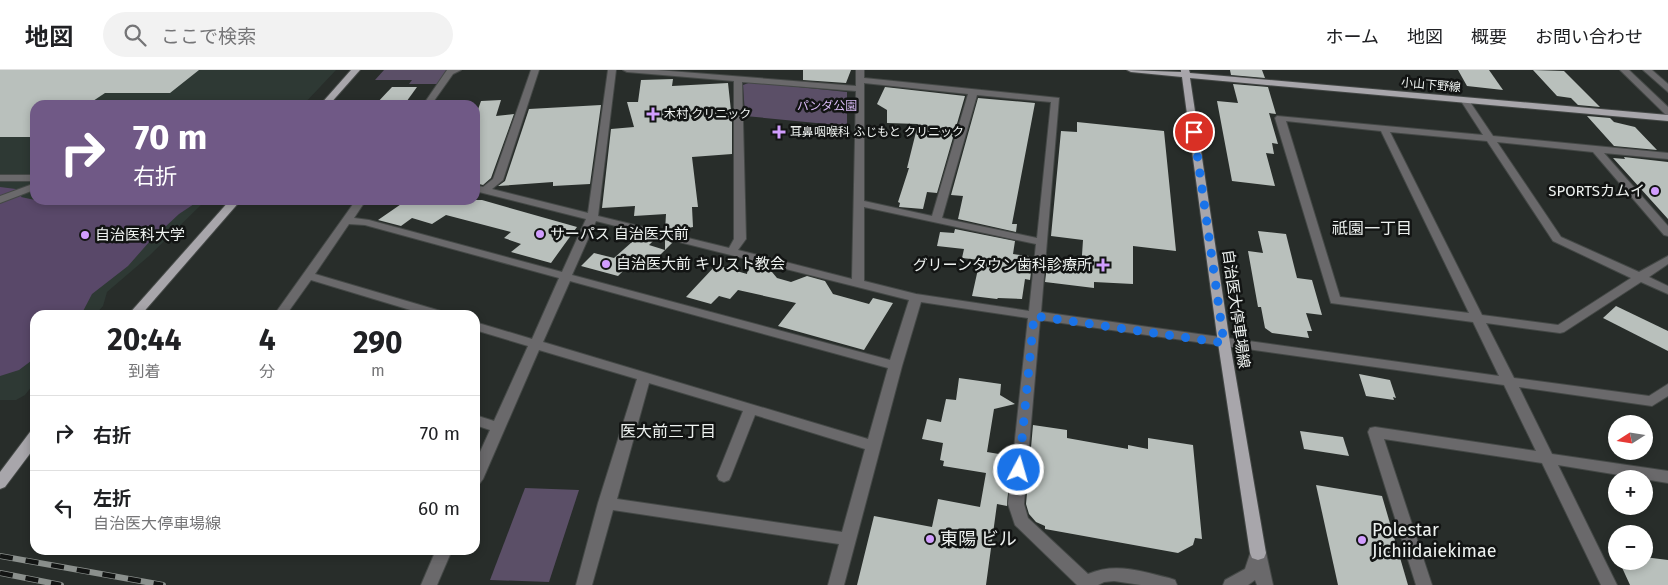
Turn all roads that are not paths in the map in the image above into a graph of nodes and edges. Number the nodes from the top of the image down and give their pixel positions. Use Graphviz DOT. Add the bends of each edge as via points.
graph roads {
  1 [pos="356,70"];
  2 [pos="457,70"];
  3 [pos="535,70"];
  4 [pos="612,70"];
  5 [pos="627,70"];
  6 [pos="860,70"];
  7 [pos="1131,70"];
  8 [pos="1624,70"];
  9 [pos="1647,70"];
  10 [pos="1185,72"];
  11 [pos="738,79"];
  12 [pos="859,85"];
  13 [pos="1668,89"];
  14 [pos="973,92"];
  15 [pos="329,100"];
  16 [pos="430,100"];
  17 [pos="1465,101"];
  18 [pos="1668,112"];
  19 [pos="1668,118"];
  20 [pos="1384,128"];
  21 [pos="1488,138"];
  22 [pos="1595,148"];
  23 [pos="1668,156"];
  24 [pos="0,178"];
  25 [pos="30,183"];
  26 [pos="30,184"];
  27 [pos="480,189"];
  28 [pos="0,200"];
  29 [pos="858,203"];
  30 [pos="232,205"];
  31 [pos="357,205"];
  32 [pos="593,216"];
  33 [pos="936,219"];
  34 [pos="345,221"];
  35 [pos="1668,233"];
  36 [pos="1040,242"];
  37 [pos="732,251"];
  38 [pos="1668,259"];
  39 [pos="307,275"];
  40 [pos="565,276"];
  41 [pos="1639,277"];
  42 [pos="858,282"];
  43 [pos="1668,290"];
  44 [pos="916,298"];
  45 [pos="138,310"];
  46 [pos="283,310"];
  47 [pos="423,310"];
  48 [pos="1034,316"];
  49 [pos="1478,318"];
  50 [pos="480,328"];
  51 [pos="1224,343"];
  52 [pos="534,344"];
  53 [pos="895,366"];
  54 [pos="644,376"];
  55 [pos="1509,382"];
  56 [pos="1668,389"];
  57 [pos="751,408"];
  58 [pos="480,422"];
  59 [pos="498,428"];
  60 [pos="30,443"];
  61 [pos="874,446"];
  62 [pos="1545,457"];
  63 [pos="480,468"];
  64 [pos="724,476"];
  65 [pos="1668,477"];
  66 [pos="0,483"];
  67 [pos="606,503"];
  68 [pos="849,539"];
  69 [pos="1258,553"];
  70 [pos="442,555"];
  71 [pos="429,585"];
  72 [pos="584,585"];
  73 [pos="836,585"];
  74 [pos="1087,585"];
  75 [pos="1169,585"];
  76 [pos="1232,585"];
  77 [pos="1265,585"];
  78 [pos="1424,585"];
  79 [pos="1609,585"];
  1 -- 15 [label="main road"];
  2 -- 16 [label="street" via="450,72"];
  3 -- 27 [label="street" via="498,180"];
  4 -- 32 [label="street"];
  5 -- 11 [label="street"];
  6 -- 12 [label="street"];
  7 -- 10 [label="main road, 小山下野線"];
  8 -- 18 [label="street"];
  9 -- 13 [label="street"];
  10 -- 17 [label="main road, 小山下野線"];
  10 -- 51 [label="main road, 自治医大停車場線"];
  11 -- 12 [label="street"];
  11 -- 37 [label="street" via="740,239"];
  12 -- 14 [label="street"];
  12 -- 29 [label="street"];
  14 -- 33 [label="street"];
  14 -- 36 [label="street" via="1056,100"];
  17 -- 19 [label="main road, 小山下野線"];
  17 -- 21 [label="street"];
  20 -- 21 [label="street"];
  20 -- 49 [label="street"];
  20 -- 49 [label="street" via="1280,118 1335,300"];
  21 -- 22 [label="street"];
  21 -- 41 [label="street" via="1557,240"];
  22 -- 23 [label="street"];
  22 -- 35 [label="street"];
  24 -- 25 [label="street"];
  26 -- 28 [label="street"];
  27 -- 32 [label="street"];
  29 -- 33 [label="street"];
  29 -- 42 [label="street"];
  30 -- 45 [label="main road"];
  31 -- 34 [label="street"];
  32 -- 37 [label="street"];
  32 -- 40 [label="street"];
  33 -- 36 [label="street"];
  34 -- 39 [label="street"];
  34 -- 40 [label="street" via="365,222"];
  36 -- 48 [label="street"];
  37 -- 42 [label="street"];
  38 -- 41 [label="street"];
  39 -- 46 [label="street"];
  39 -- 47 [label="street"];
  40 -- 52 [label="street"];
  40 -- 53 [label="street"];
  41 -- 43 [label="street"];
  41 -- 49 [label="street" via="1560,328"];
  42 -- 44 [label="street"];
  44 -- 48 [label="street"];
  44 -- 53 [label="street"];
  48 -- 51 [label="street"];
  48 -- 74 [label="street" via="1016,504 1021,521"];
  49 -- 55 [label="street"];
  50 -- 52 [label="street"];
  51 -- 55 [label="street"];
  51 -- 69 [label="main road, 自治医大停車場線"];
  52 -- 54 [label="street"];
  52 -- 59 [label="street"];
  53 -- 61 [label="street"];
  54 -- 57 [label="street"];
  54 -- 67 [label="street"];
  55 -- 56 [label="street" via="1652,401"];
  55 -- 62 [label="street"];
  57 -- 61 [label="street"];
  57 -- 64 [label="street"];
  58 -- 59 [label="street"];
  59 -- 63 [label="street"];
  60 -- 66 [label="main road"];
  61 -- 68 [label="street"];
  62 -- 65 [label="street"];
  62 -- 78 [label="street" via="1376,432"];
  62 -- 79 [label="street"];
  67 -- 68 [label="street"];
  67 -- 72 [label="street"];
  68 -- 73 [label="street"];
  69 -- 76 [label="street" via="1254,572"];
  69 -- 77 [label="street"];
  70 -- 71 [label="street"];
  74 -- 75 [label="street" via="1100,575 1112,574"];
}
